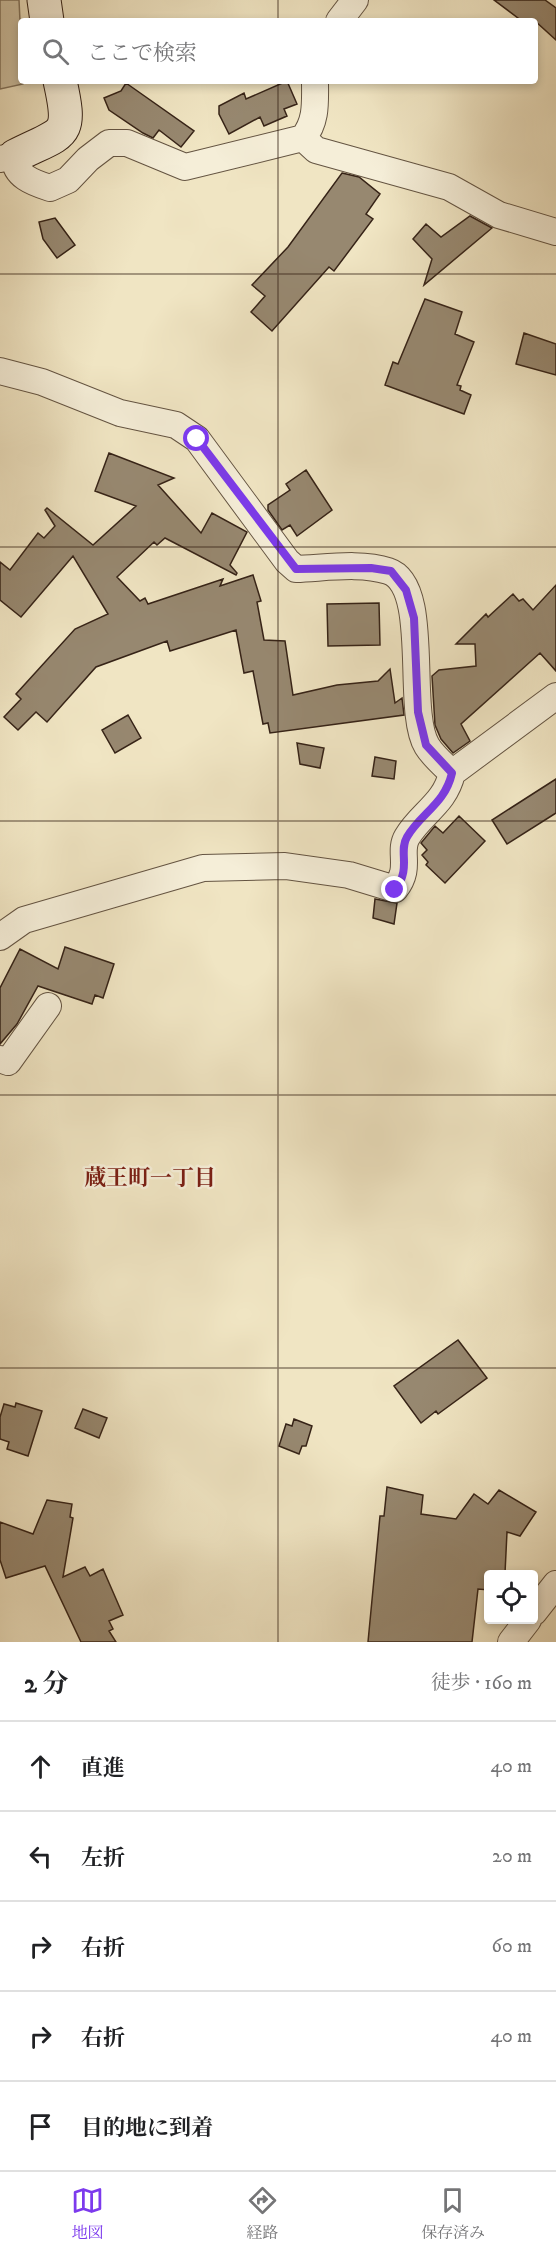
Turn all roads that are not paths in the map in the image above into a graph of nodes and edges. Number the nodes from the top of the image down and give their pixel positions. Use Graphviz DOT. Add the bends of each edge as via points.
graph roads {
  1 [pos="44,0"];
  2 [pos="355,0"];
  3 [pos="47,18"];
  4 [pos="341,18"];
  5 [pos="61,84"];
  6 [pos="315,84"];
  7 [pos="303,138"];
  8 [pos="8,166"];
  9 [pos="556,232"];
  10 [pos="0,371"];
  11 [pos="556,696"];
  12 [pos="452,773"];
  13 [pos="0,937"];
  14 [pos="48,1006"];
  15 [pos="0,1059"];
  16 [pos="555,1588"];
  17 [pos="538,1607"];
  18 [pos="525,1624"];
  19 [pos="511,1642"];
  1 -- 3 [label="street"];
  2 -- 4 [label="street"];
  5 -- 8 [label="street" via="67,120 61,133"];
  6 -- 7 [label="street" via="312,128"];
  7 -- 8 [label="street" via="185,167 127,142 109,143 68,180 50,188"];
  7 -- 9 [label="street" via="316,150 449,187 499,215"];
  10 -- 12 [label="street" via="42,382 120,413 176,425 190,434 296,569 391,571 406,590 414,618 418,712 426,745"];
  11 -- 12 [label="street"];
  12 -- 13 [label="street" via="449,788 406,838 403,879 395,890 350,875 285,866 203,868 24,920"];
  14 -- 15 [label="street" via="8,1062"];
  16 -- 17 [label="street"];
  18 -- 19 [label="street"];
}
